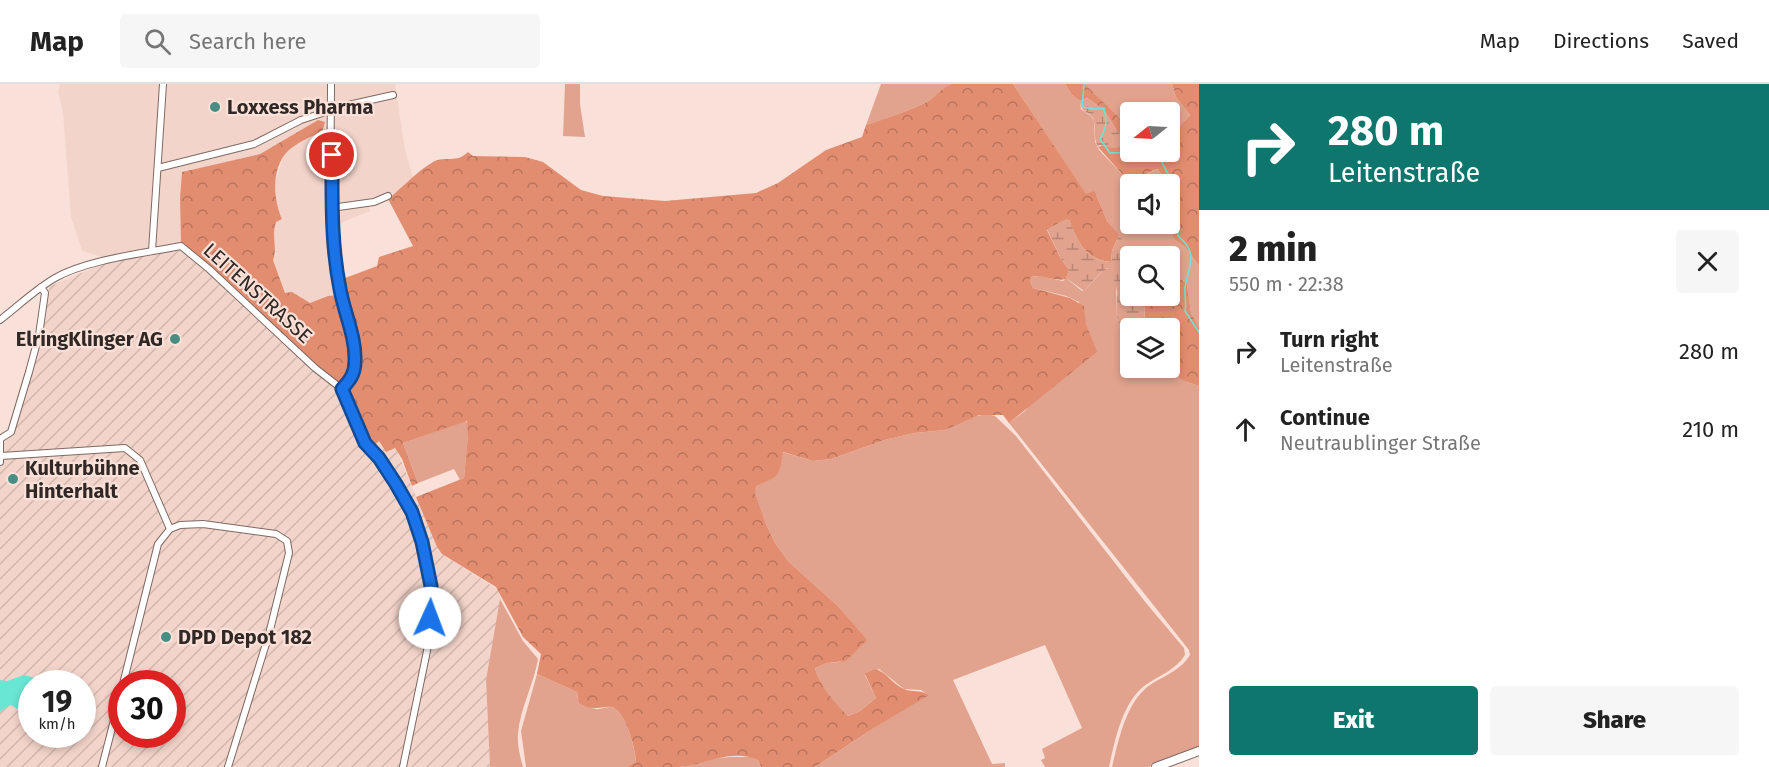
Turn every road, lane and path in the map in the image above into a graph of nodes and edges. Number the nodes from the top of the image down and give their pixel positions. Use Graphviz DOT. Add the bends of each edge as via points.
graph roads {
  1 [pos="163,84"];
  2 [pos="331,84"];
  3 [pos="393,95"];
  4 [pos="331,110"];
  5 [pos="158,168"];
  6 [pos="388,196"];
  7 [pos="331,208"];
  8 [pos="152,251"];
  9 [pos="42,287"];
  10 [pos="0,320"];
  11 [pos="342,389"];
  12 [pos="0,439"];
  13 [pos="1,459"];
  14 [pos="170,530"];
  15 [pos="126,670"];
  16 [pos="108,744"];
  17 [pos="1199,751"];
  18 [pos="102,767"];
  19 [pos="228,767"];
  20 [pos="403,767"];
  21 [pos="1156,767"];
  1 -- 5 [label="street"];
  2 -- 4 [label="street"];
  3 -- 4 [label="street"];
  4 -- 5 [label="street" via="254,144"];
  4 -- 7 [label="street"];
  5 -- 8 [label="street"];
  6 -- 7 [label="street"];
  7 -- 11 [label="street" via="340,290 355,353 352,377"];
  8 -- 9 [label="street, LEITENSTRASSE" via="87,265"];
  8 -- 11 [label="street, LEITENSTRASSE" via="181,246"];
  9 -- 10 [label="street, LEITENSTRASSE"];
  9 -- 12 [label="street" via="44,304 29,372 11,432"];
  11 -- 20 [label="street, LEITENSTRASSE" via="365,443 379,458 412,512 431,586 427,651"];
  12 -- 13 [label="street"];
  13 -- 14 [label="street" via="124,448 140,460"];
  14 -- 15 [label="street" via="158,544"];
  14 -- 19 [label="street" via="180,525 203,524 276,534 287,541 289,553 269,634"];
  16 -- 18 [label="street"];
  17 -- 21 [label="street"];
}
